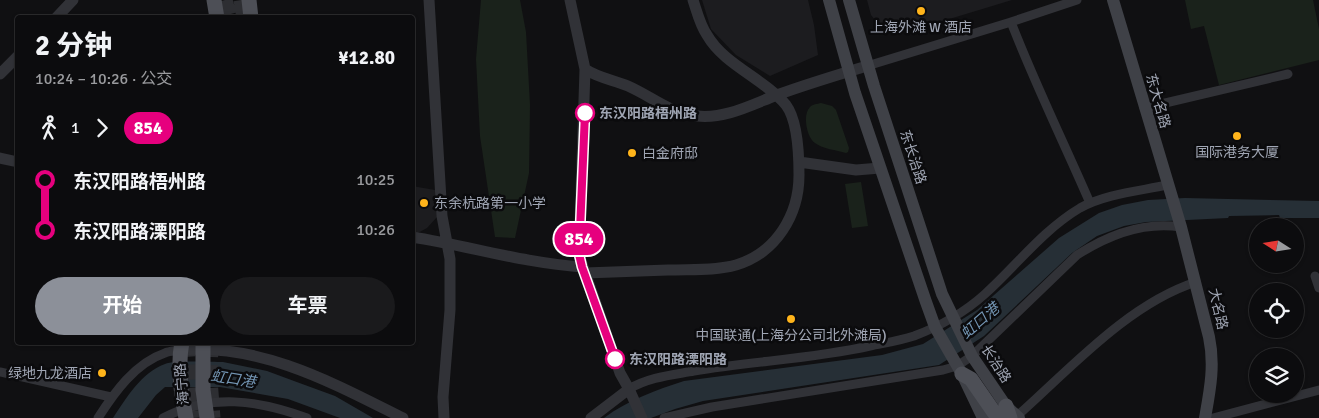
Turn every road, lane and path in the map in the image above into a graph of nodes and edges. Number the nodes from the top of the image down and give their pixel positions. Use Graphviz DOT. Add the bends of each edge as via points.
graph roads {
  1 [pos="73,0"];
  2 [pos="214,0"];
  3 [pos="249,0"];
  4 [pos="429,0"];
  5 [pos="570,0"];
  6 [pos="693,0"];
  7 [pos="829,0"];
  8 [pos="850,0"];
  9 [pos="1077,0"];
  10 [pos="1113,0"];
  11 [pos="59,15"];
  12 [pos="216,15"];
  13 [pos="251,15"];
  14 [pos="1011,22"];
  15 [pos="15,59"];
  16 [pos="867,66"];
  17 [pos="585,69"];
  18 [pos="848,71"];
  19 [pos="0,74"];
  20 [pos="1288,74"];
  21 [pos="777,95"];
  22 [pos="1144,108"];
  23 [pos="0,158"];
  24 [pos="15,161"];
  25 [pos="799,162"];
  26 [pos="880,168"];
  27 [pos="1169,190"];
  28 [pos="1090,203"];
  29 [pos="1178,219"];
  30 [pos="415,237"];
  31 [pos="447,242"];
  32 [pos="584,270"];
  33 [pos="1315,276"];
  34 [pos="1196,282"];
  35 [pos="1319,288"];
  36 [pos="953,319"];
  37 [pos="937,329"];
  38 [pos="181,350"];
  39 [pos="202,350"];
  40 [pos="970,352"];
  41 [pos="957,366"];
  42 [pos="0,372"];
  43 [pos="1319,390"];
  44 [pos="631,394"];
  45 [pos="111,397"];
  46 [pos="205,404"];
  47 [pos="185,413"];
  48 [pos="640,414"];
  49 [pos="1010,415"];
  50 [pos="98,418"];
  51 [pos="163,418"];
  52 [pos="307,418"];
  53 [pos="403,418"];
  54 [pos="444,418"];
  55 [pos="591,418"];
  56 [pos="664,418"];
  57 [pos="983,418"];
  58 [pos="1205,418"];
  59 [pos="1213,418"];
  1 -- 11 [label="street"];
  2 -- 12 [label="main road"];
  3 -- 13 [label="main road"];
  4 -- 31 [label="street" via="442,216"];
  5 -- 17 [label="street"];
  6 -- 21 [label="street" via="707,36"];
  7 -- 18 [label="main road"];
  8 -- 16 [label="main road, 东长治路"];
  9 -- 14 [label="street"];
  10 -- 22 [label="main road, 东大名路"];
  14 -- 16 [label="street"];
  14 -- 28 [label="street"];
  15 -- 19 [label="street"];
  16 -- 18 [label="street"];
  16 -- 36 [label="main road, 东长治路"];
  17 -- 21 [label="street" via="628,86 676,111 696,116 735,112"];
  17 -- 32 [label="street" via="579,245"];
  18 -- 21 [label="street"];
  18 -- 26 [label="main road"];
  20 -- 22 [label="street"];
  21 -- 25 [label="street" via="788,107 792,118"];
  22 -- 27 [label="main road, 东大名路"];
  23 -- 24 [label="street"];
  25 -- 26 [label="street" via="856,170"];
  25 -- 32 [label="street" via="798,196 790,220 771,245 750,260 721,268"];
  26 -- 37 [label="main road"];
  27 -- 28 [label="street"];
  27 -- 29 [label="main road, 东大名路"];
  28 -- 36 [label="street" via="1044,236 985,294"];
  29 -- 34 [label="main road, 大名路"];
  29 -- 40 [label="street" via="1166,225 1129,230 1100,241 1077,255"];
  30 -- 31 [label="street"];
  31 -- 32 [label="street"];
  31 -- 54 [label="street" via="450,296 443,380"];
  32 -- 44 [label="street" via="620,373"];
  33 -- 35 [label="street"];
  34 -- 49 [label="street" via="1164,294 1135,314"];
  34 -- 58 [label="main road, 大名路" via="1212,352 1213,369"];
  36 -- 37 [label="street"];
  36 -- 40 [label="main road, 长治路"];
  37 -- 41 [label="main road"];
  37 -- 44 [label="street" via="858,349 650,379"];
  38 -- 39 [label="street"];
  38 -- 45 [label="street" via="164,352 145,364"];
  38 -- 47 [label="main road, 海宁路"];
  39 -- 46 [label="main road, 海宁路"];
  39 -- 53 [label="street" via="251,355 300,370"];
  40 -- 41 [label="street"];
  40 -- 49 [label="main road, 长治路"];
  41 -- 49 [label="main road"];
  41 -- 56 [label="street"];
  41 -- 57 [label="main road"];
  42 -- 45 [label="street"];
  43 -- 59 [label="street"];
  44 -- 48 [label="street"];
  44 -- 55 [label="street"];
  45 -- 50 [label="street"];
  46 -- 47 [label="street"];
  46 -- 52 [label="street" via="248,402"];
  47 -- 51 [label="street"];
}
